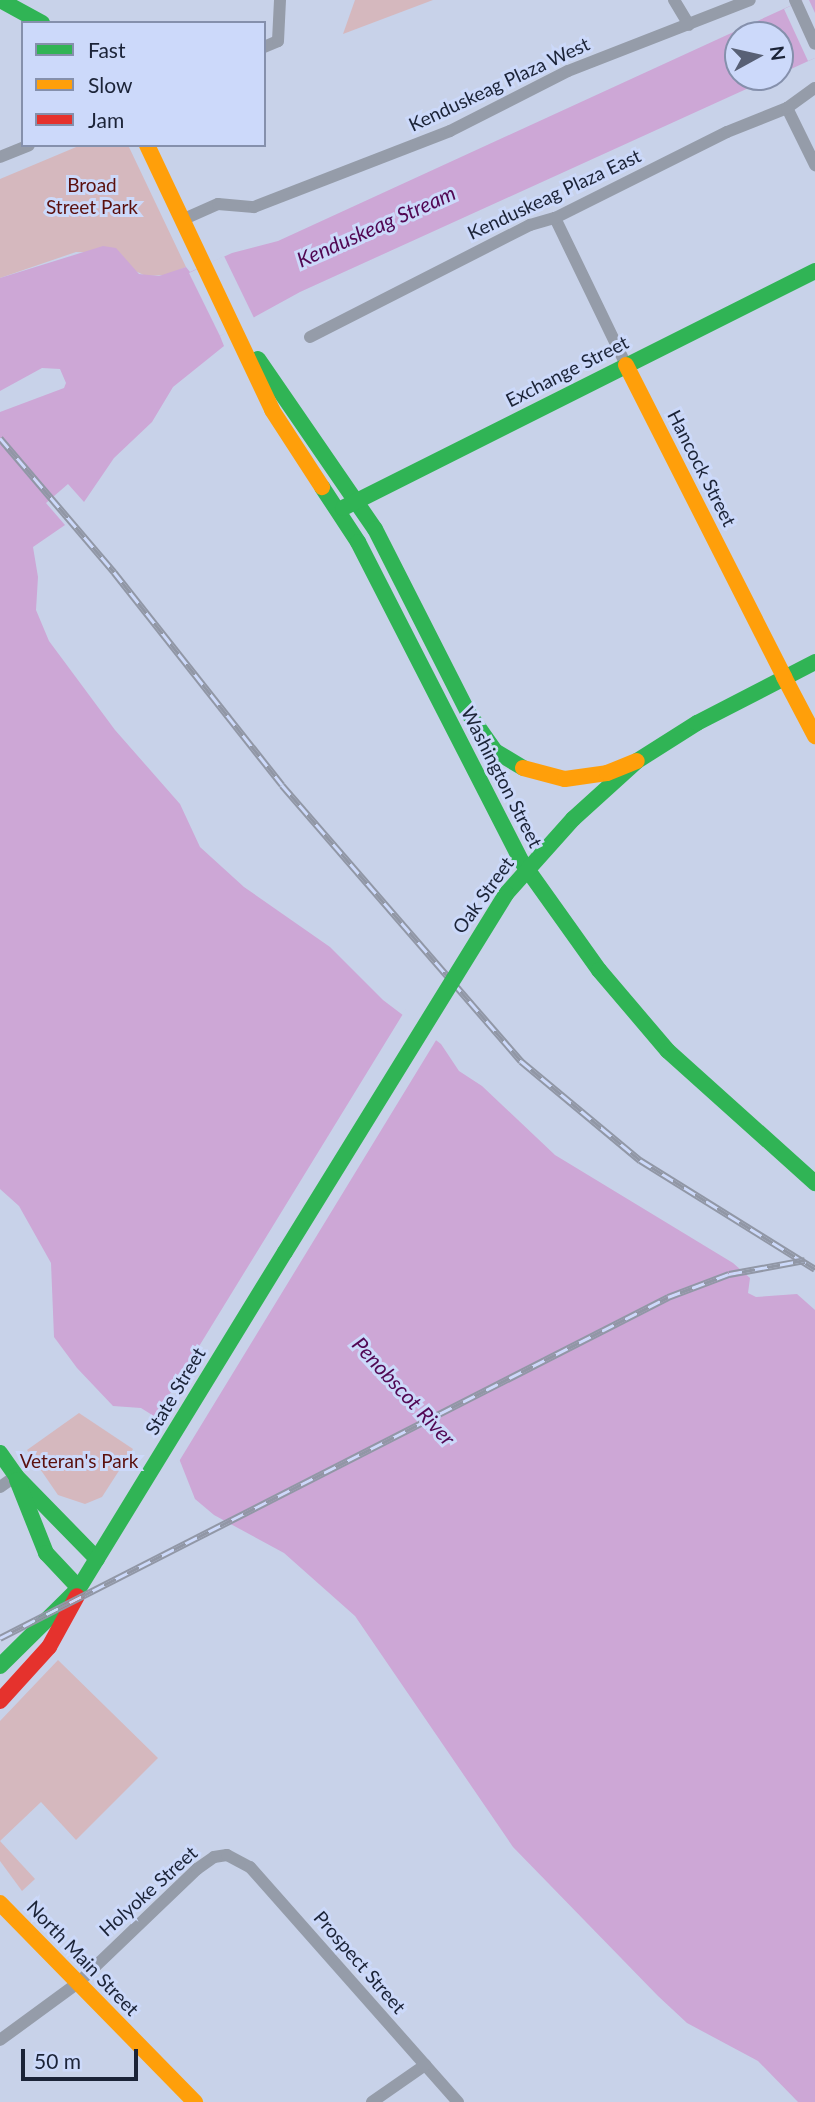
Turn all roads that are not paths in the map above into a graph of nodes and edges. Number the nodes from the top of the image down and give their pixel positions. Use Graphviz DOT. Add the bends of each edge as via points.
graph roads {
  1 [pos="0,0"];
  2 [pos="280,0"];
  3 [pos="674,0"];
  4 [pos="750,0"];
  5 [pos="796,1"];
  6 [pos="22,12"];
  7 [pos="38,21"];
  8 [pos="689,25"];
  9 [pos="815,44"];
  10 [pos="266,46"];
  11 [pos="815,88"];
  12 [pos="787,108"];
  13 [pos="25,147"];
  14 [pos="148,147"];
  15 [pos="0,158"];
  16 [pos="815,165"];
  17 [pos="555,218"];
  18 [pos="184,219"];
  19 [pos="815,271"];
  20 [pos="237,328"];
  21 [pos="310,337"];
  22 [pos="626,365"];
  23 [pos="357,501"];
  24 [pos="339,510"];
  25 [pos="815,662"];
  26 [pos="784,677"];
  27 [pos="815,736"];
  28 [pos="638,761"];
  29 [pos="527,869"];
  30 [pos="815,1183"];
  31 [pos="285,1252"];
  32 [pos="0,1453"];
  33 [pos="16,1476"];
  34 [pos="0,1487"];
  35 [pos="97,1559"];
  36 [pos="79,1588"];
  37 [pos="0,1666"];
  38 [pos="0,1700"];
  39 [pos="227,1855"];
  40 [pos="0,1903"];
  41 [pos="78,1983"];
  42 [pos="0,2040"];
  43 [pos="425,2065"];
  44 [pos="195,2102"];
  45 [pos="372,2102"];
  46 [pos="458,2102"];
  1 -- 6 [label="main road"];
  2 -- 10 [label="street" via="278,41"];
  3 -- 8 [label="street"];
  4 -- 8 [label="street, Kenduskeag Plaza West"];
  5 -- 9 [label="street"];
  6 -- 7 [label="main road"];
  8 -- 18 [label="street, Kenduskeag Plaza West" via="568,71 450,131 254,207 218,204"];
  11 -- 12 [label="street, Kenduskeag Plaza East"];
  12 -- 16 [label="street"];
  12 -- 17 [label="street, Kenduskeag Plaza East" via="727,132"];
  13 -- 15 [label="street"];
  14 -- 18 [label="main road, Washington Street"];
  17 -- 21 [label="street, Kenduskeag Plaza East" via="530,225"];
  17 -- 22 [label="street, Hancock Street"];
  18 -- 20 [label="main road, Washington Street"];
  19 -- 22 [label="main road, Exchange Street"];
  20 -- 23 [label="main road, Washington Street"];
  20 -- 24 [label="main road, Washington Street" via="272,410"];
  22 -- 23 [label="main road, Exchange Street"];
  22 -- 26 [label="main road, Hancock Street"];
  23 -- 24 [label="main road, Exchange Street"];
  23 -- 28 [label="main road, Washington Street" via="392,560 469,714 495,751 521,768 565,779 607,773"];
  24 -- 29 [label="main road, Washington Street"];
  25 -- 26 [label="main road, Oak Street"];
  26 -- 27 [label="main road, Hancock Street"];
  26 -- 28 [label="main road, Oak Street"];
  28 -- 29 [label="main road, Oak Street"];
  29 -- 30 [label="main road, Washington Street" via="599,970 668,1051"];
  29 -- 31 [label="main road, Oak Street, bridge" via="506,894"];
  31 -- 35 [label="main road, State Street"];
  32 -- 33 [label="main road"];
  33 -- 34 [label="street"];
  33 -- 35 [label="main road"];
  33 -- 36 [label="main road" via="46,1553"];
  35 -- 36 [label="main road, State Street"];
  36 -- 37 [label="main road, State Street"];
  36 -- 38 [label="main road, State Street" via="55,1639"];
  39 -- 41 [label="street, Holyoke Street" via="197,1868"];
  39 -- 43 [label="street, Prospect Street" via="250,1867"];
  40 -- 41 [label="main road, North Main Street"];
  41 -- 42 [label="street, Holyoke Street"];
  41 -- 44 [label="main road, North Main Street"];
  43 -- 45 [label="street"];
  43 -- 46 [label="street, Prospect Street"];
}
